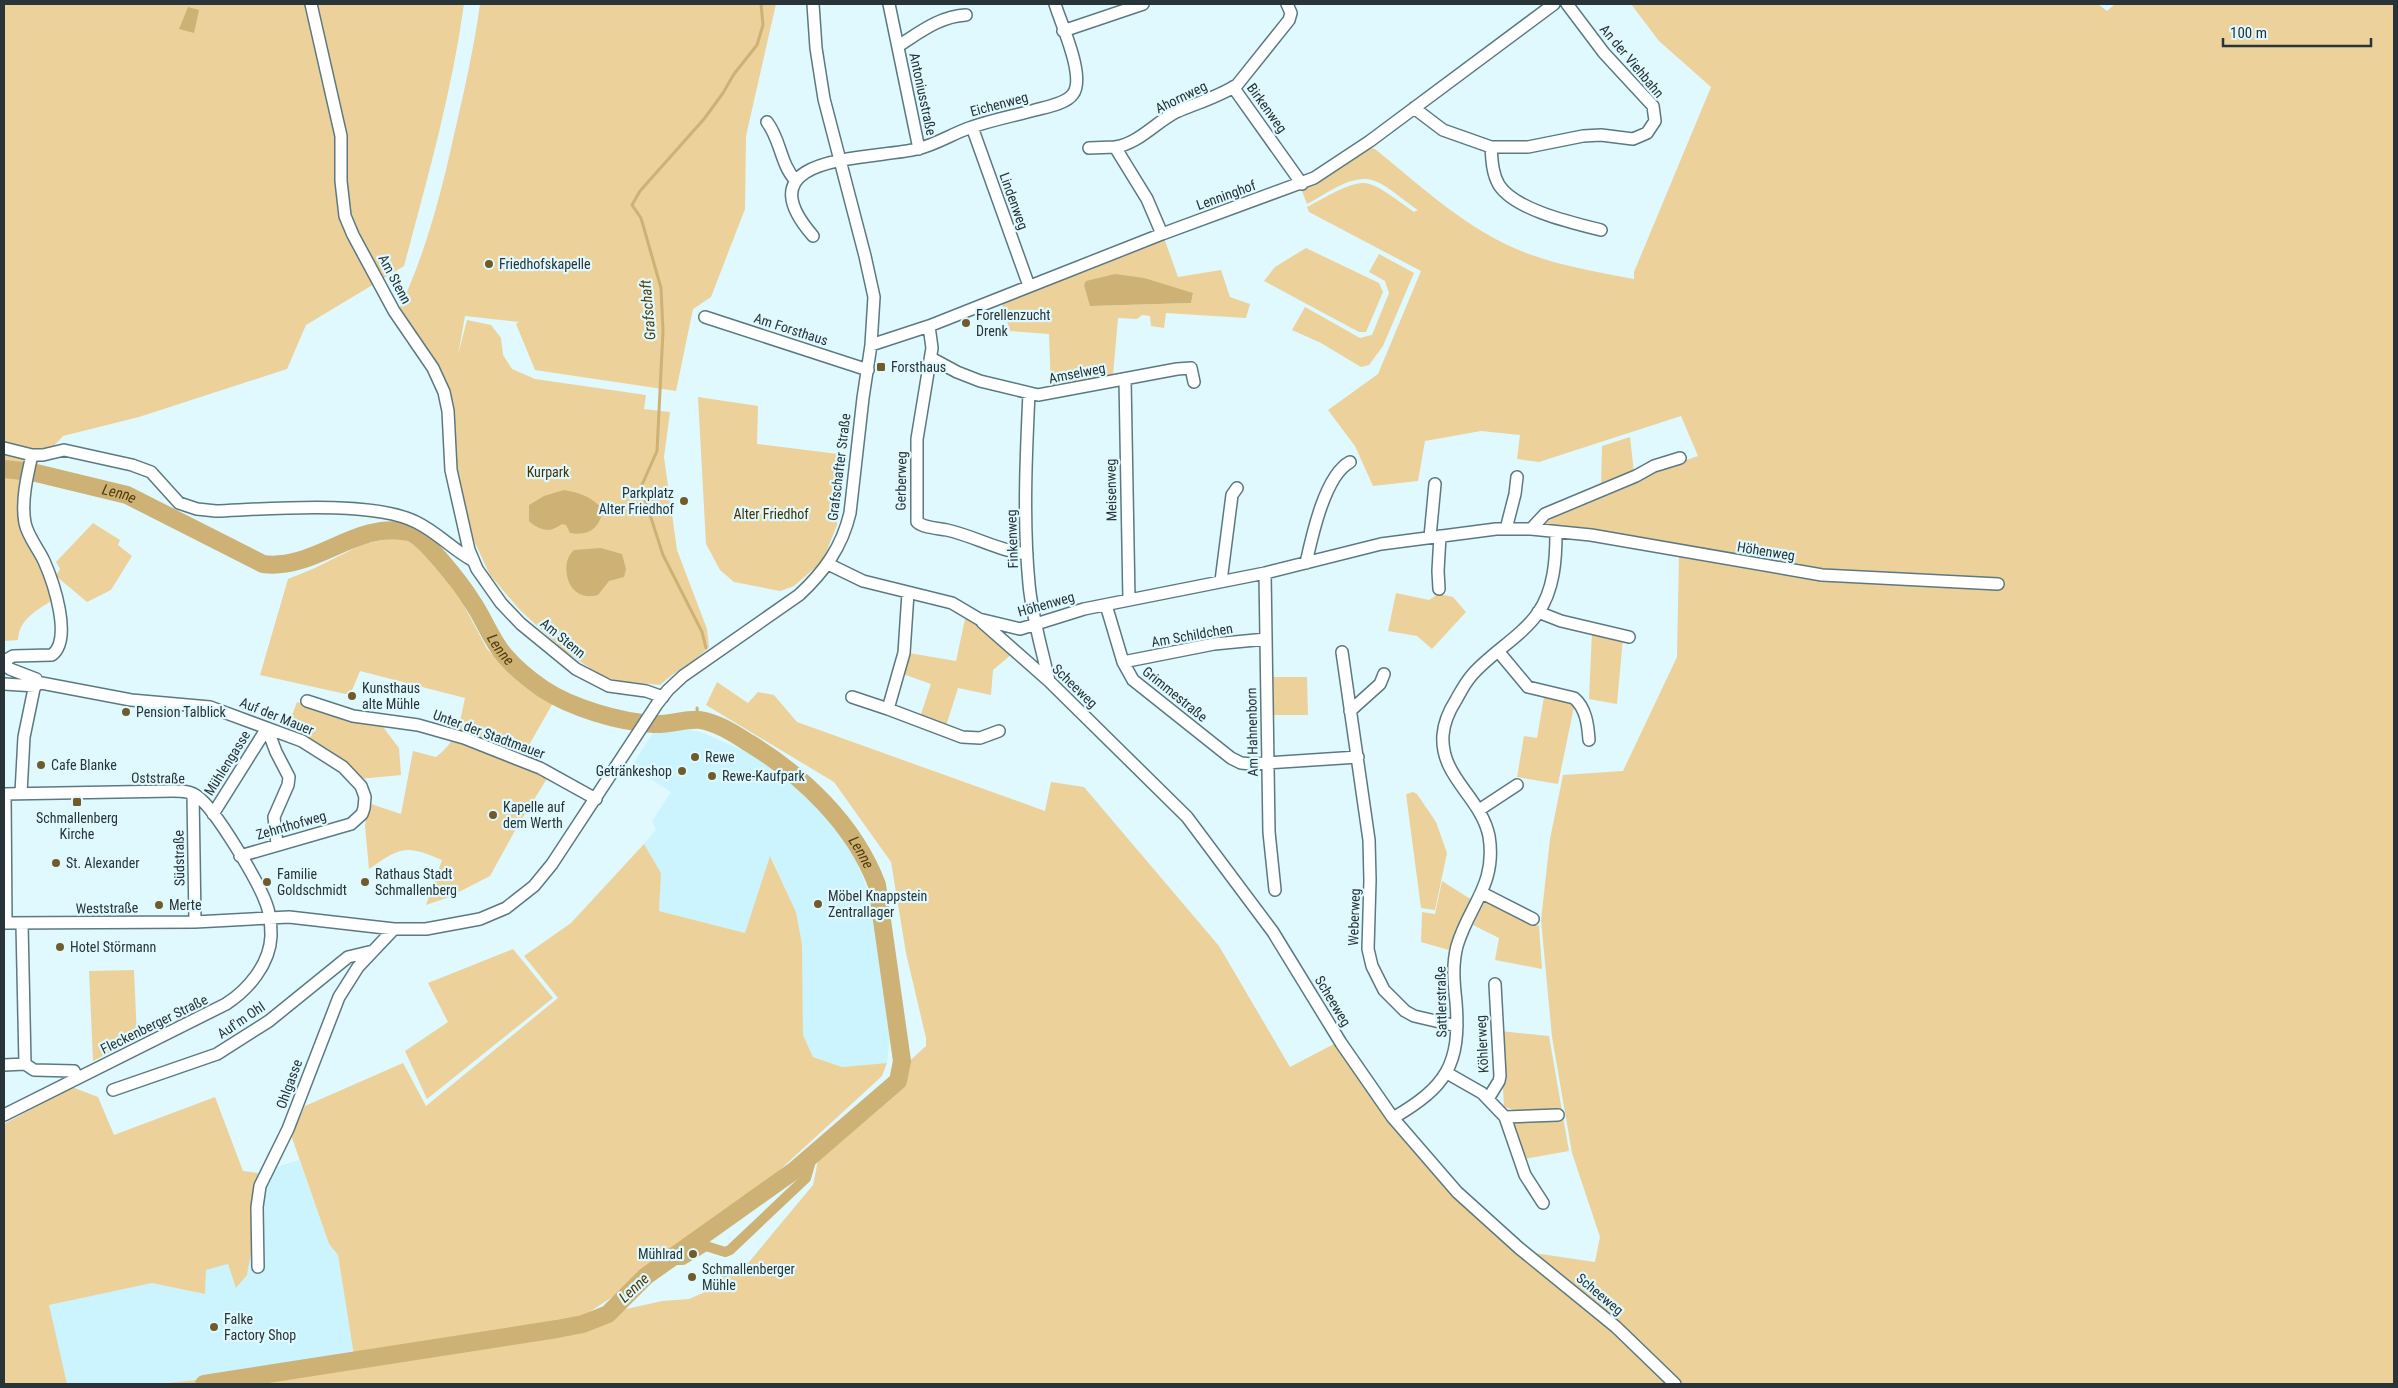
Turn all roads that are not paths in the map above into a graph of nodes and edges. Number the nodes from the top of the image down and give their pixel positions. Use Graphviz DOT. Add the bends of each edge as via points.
graph roads {
  1 [pos="311,4"];
  2 [pos="813,4"];
  3 [pos="889,4"];
  4 [pos="1056,4"];
  5 [pos="1143,4"];
  6 [pos="1287,4"];
  7 [pos="1554,4"];
  8 [pos="1567,4"];
  9 [pos="966,15"];
  10 [pos="1063,31"];
  11 [pos="898,46"];
  12 [pos="1233,87"];
  13 [pos="1414,108"];
  14 [pos="767,122"];
  15 [pos="972,127"];
  16 [pos="1115,147"];
  17 [pos="1491,147"];
  18 [pos="1089,148"];
  19 [pos="919,149"];
  20 [pos="840,160"];
  21 [pos="796,181"];
  22 [pos="1302,184"];
  23 [pos="1601,230"];
  24 [pos="1162,234"];
  25 [pos="813,236"];
  26 [pos="1029,286"];
  27 [pos="706,317"];
  28 [pos="930,326"];
  29 [pos="871,346"];
  30 [pos="931,358"];
  31 [pos="868,370"];
  32 [pos="1125,379"];
  33 [pos="1194,382"];
  34 [pos="1029,393"];
  35 [pos="4,448"];
  36 [pos="1680,458"];
  37 [pos="31,460"];
  38 [pos="1350,462"];
  39 [pos="1517,477"];
  40 [pos="1436,484"];
  41 [pos="1237,488"];
  42 [pos="1506,529"];
  43 [pos="1531,529"];
  44 [pos="1556,533"];
  45 [pos="1435,536"];
  46 [pos="1027,554"];
  47 [pos="472,560"];
  48 [pos="1306,563"];
  49 [pos="828,564"];
  50 [pos="1265,573"];
  51 [pos="1221,581"];
  52 [pos="1998,584"];
  53 [pos="1439,589"];
  54 [pos="908,593"];
  55 [pos="1129,600"];
  56 [pos="1106,605"];
  57 [pos="1538,612"];
  58 [pos="979,619"];
  59 [pos="1035,625"];
  60 [pos="1629,637"];
  61 [pos="1266,639"];
  62 [pos="1498,651"];
  63 [pos="1342,652"];
  64 [pos="1123,662"];
  65 [pos="1384,674"];
  66 [pos="1049,681"];
  67 [pos="4,684"];
  68 [pos="36,684"];
  69 [pos="852,696"];
  70 [pos="307,701"];
  71 [pos="660,701"];
  72 [pos="888,708"];
  73 [pos="1350,711"];
  74 [pos="267,728"];
  75 [pos="999,731"];
  76 [pos="1588,740"];
  77 [pos="1358,757"];
  78 [pos="1268,762"];
  79 [pos="1517,785"];
  80 [pos="21,793"];
  81 [pos="4,794"];
  82 [pos="193,794"];
  83 [pos="596,799"];
  84 [pos="1480,810"];
  85 [pos="213,814"];
  86 [pos="351,824"];
  87 [pos="277,844"];
  88 [pos="240,856"];
  89 [pos="1275,890"];
  90 [pos="1482,893"];
  91 [pos="270,918"];
  92 [pos="1533,919"];
  93 [pos="195,922"];
  94 [pos="5,923"];
  95 [pos="22,924"];
  96 [pos="394,929"];
  97 [pos="373,952"];
  98 [pos="1495,984"];
  99 [pos="1457,1026"];
  100 [pos="25,1064"];
  101 [pos="4,1065"];
  102 [pos="1446,1072"];
  103 [pos="77,1078"];
  104 [pos="113,1090"];
  105 [pos="1488,1099"];
  106 [pos="4,1115"];
  107 [pos="1558,1115"];
  108 [pos="1505,1117"];
  109 [pos="1393,1118"];
  110 [pos="1543,1203"];
  111 [pos="258,1267"];
  112 [pos="1675,1384"];
  1 -- 47 [label="street, Am Stenn" via="341,136 345,216 394,311 433,368 444,392 451,470"];
  2 -- 20 [label="street, Grafschafter Straße" via="821,82"];
  3 -- 11 [label="street, Antoniusstraße"];
  4 -- 10 [label="street, Eichenweg"];
  5 -- 10 [label="street"];
  6 -- 12 [label="street, Birkenweg" via="1291,13 1289,20"];
  7 -- 13 [label="street, Lenninghof"];
  8 -- 17 [label="street, An der Viehbahn" via="1604,53 1654,106 1655,121 1641,137 1634,139 1600,135 1528,147"];
  9 -- 11 [label="street, Antoniusstraße" via="948,17"];
  10 -- 15 [label="street, Eichenweg" via="1077,71 1073,94 1045,108"];
  11 -- 19 [label="street, Antoniusstraße"];
  12 -- 16 [label="street, Ahornweg" via="1175,113 1140,136"];
  12 -- 22 [label="street, Birkenweg"];
  13 -- 17 [label="street, An der Viehbahn" via="1443,130"];
  13 -- 22 [label="street, Lenninghof" via="1326,171"];
  14 -- 21 [label="street" via="778,140 787,171"];
  15 -- 19 [label="street, Eichenweg"];
  15 -- 26 [label="street, Lindenweg"];
  16 -- 18 [label="street, Ahornweg"];
  16 -- 24 [label="street" via="1147,199"];
  17 -- 23 [label="street" via="1495,177 1509,194 1538,210"];
  19 -- 20 [label="street, Eichenweg"];
  20 -- 21 [label="street" via="808,170"];
  20 -- 29 [label="street, Grafschafter Straße" via="872,285"];
  21 -- 25 [label="street" via="792,198 796,213"];
  22 -- 24 [label="street, Lenninghof"];
  24 -- 26 [label="street, Lenninghof"];
  26 -- 28 [label="street, Lenninghof"];
  27 -- 31 [label="street, Am Forsthaus"];
  28 -- 29 [label="street, Lenninghof"];
  28 -- 30 [label="street, Gerberweg"];
  29 -- 31 [label="street, Grafschafter Straße"];
  30 -- 34 [label="street, Amselweg" via="980,381"];
  30 -- 46 [label="street, Gerberweg" via="917,439 917,522 921,526"];
  31 -- 49 [label="street, Grafschafter Straße" via="850,513 840,544"];
  32 -- 33 [label="street, Amselweg" via="1191,368"];
  32 -- 34 [label="street, Amselweg" via="1045,395"];
  32 -- 55 [label="street, Meisenweg"];
  34 -- 46 [label="street, Finkenweg" via="1025,476"];
  35 -- 37 [label="street"];
  36 -- 43 [label="street" via="1654,466 1545,514"];
  37 -- 47 [label="street, Am Stenn" via="64,450 132,465 156,476 180,503 197,509 344,509 388,513 416,521"];
  37 -- 68 [label="street" via="25,492 26,524 56,592 61,634 52,655 10,656 6,664 10,669 36,678"];
  38 -- 48 [label="street" via="1340,469 1326,498 1314,528"];
  39 -- 42 [label="street" via="1516,494"];
  40 -- 45 [label="street"];
  41 -- 51 [label="street" via="1230,504"];
  42 -- 43 [label="street, Höhenweg"];
  42 -- 45 [label="street, Höhenweg"];
  43 -- 44 [label="street, Höhenweg"];
  44 -- 52 [label="street, Höhenweg" via="1591,535 1822,575"];
  44 -- 57 [label="street, Sattlerstraße" via="1552,576"];
  45 -- 48 [label="street, Höhenweg" via="1381,544"];
  45 -- 53 [label="street"];
  46 -- 59 [label="street, Finkenweg"];
  47 -- 71 [label="street, Am Stenn" via="501,603 576,669 609,686 646,691"];
  48 -- 50 [label="street, Höhenweg"];
  49 -- 54 [label="street, Höhenweg" via="854,578"];
  49 -- 71 [label="street, Grafschafter Straße" via="799,595 702,662 675,683"];
  50 -- 51 [label="street, Höhenweg"];
  50 -- 61 [label="street, Am Hahnenborn"];
  51 -- 55 [label="street, Höhenweg"];
  54 -- 58 [label="street, Höhenweg" via="952,603"];
  54 -- 72 [label="street" via="904,653"];
  55 -- 56 [label="street, Höhenweg"];
  56 -- 59 [label="street, Höhenweg"];
  56 -- 64 [label="street, Grimmestraße"];
  57 -- 60 [label="street"];
  57 -- 62 [label="street, Sattlerstraße"];
  58 -- 59 [label="street, Höhenweg" via="1014,628"];
  58 -- 66 [label="street, Scheeweg"];
  59 -- 66 [label="street, Finkenweg"];
  61 -- 64 [label="street, Am Schildchen" via="1214,644"];
  61 -- 78 [label="street, Am Hahnenborn"];
  62 -- 76 [label="street" via="1528,688 1574,698 1587,723"];
  62 -- 84 [label="street, Sattlerstraße" via="1462,688 1446,718 1443,737 1451,773"];
  63 -- 73 [label="street, Weberweg"];
  64 -- 78 [label="street, Grimmestraße" via="1138,686 1231,758 1242,763"];
  65 -- 73 [label="street" via="1380,684"];
  66 -- 109 [label="street, Scheeweg" via="1168,797 1201,834 1273,932 1341,1043"];
  67 -- 68 [label="street, Auf der Mauer"];
  68 -- 74 [label="street, Auf der Mauer" via="131,700 210,707"];
  68 -- 80 [label="street" via="24,737"];
  69 -- 72 [label="street"];
  70 -- 83 [label="street, Unter der Stadtmauer" via="353,716 418,725 464,738 540,768"];
  71 -- 83 [label="street, Grafschafter Straße"];
  72 -- 75 [label="street" via="962,737 980,738"];
  73 -- 77 [label="street, Weberweg"];
  74 -- 85 [label="street, Mühlengasse"];
  74 -- 86 [label="street, Auf der Mauer" via="308,744 353,776 366,801 362,814"];
  74 -- 87 [label="street" via="289,777 274,816"];
  77 -- 78 [label="street"];
  77 -- 99 [label="street, Weberweg" via="1369,840 1368,949 1372,966 1384,990 1405,1011"];
  78 -- 89 [label="street, Am Hahnenborn" via="1269,832"];
  79 -- 84 [label="street"];
  80 -- 81 [label="street, Oststraße"];
  80 -- 82 [label="street, Oststraße" via="173,790"];
  81 -- 94 [label="street"];
  82 -- 85 [label="street, Oststraße"];
  82 -- 93 [label="street, Südstraße"];
  83 -- 96 [label="street, Grafschafter Straße" via="534,886 506,908 480,919 452,925 417,930"];
  84 -- 90 [label="street, Sattlerstraße" via="1490,853"];
  85 -- 88 [label="street, Oststraße"];
  86 -- 87 [label="street, Zehnthofweg"];
  87 -- 88 [label="street, Zehnthofweg"];
  88 -- 91 [label="street, Oststraße" via="264,897"];
  90 -- 92 [label="street"];
  90 -- 99 [label="street, Sattlerstraße" via="1455,954"];
  91 -- 93 [label="street, Weststraße"];
  91 -- 96 [label="street, Weststraße" via="296,917"];
  91 -- 103 [label="street, Fleckenberger Straße" via="270,944 263,961 250,984 234,999"];
  93 -- 95 [label="street, Weststraße"];
  94 -- 95 [label="street, Weststraße"];
  95 -- 100 [label="street"];
  96 -- 97 [label="street, Ohlgasse"];
  97 -- 104 [label="street, Auf'm Ohl" via="348,956 269,1021 217,1054"];
  97 -- 111 [label="street, Ohlgasse" via="350,977 335,1005 288,1129 260,1186 257,1206"];
  98 -- 105 [label="street, Köhlerweg" via="1500,1076"];
  99 -- 102 [label="street, Sattlerstraße" via="1456,1046"];
  100 -- 101 [label="street"];
  100 -- 103 [label="street" via="34,1070 74,1071"];
  102 -- 105 [label="street, Köhlerweg"];
  102 -- 109 [label="street, Sattlerstraße" via="1435,1089 1412,1108"];
  103 -- 106 [label="street, Fleckenberger Straße"];
  105 -- 108 [label="street, Köhlerweg"];
  107 -- 108 [label="street"];
  108 -- 110 [label="street, Köhlerweg" via="1526,1175"];
  109 -- 112 [label="street, Scheeweg" via="1457,1192 1519,1248 1616,1327"];
}
